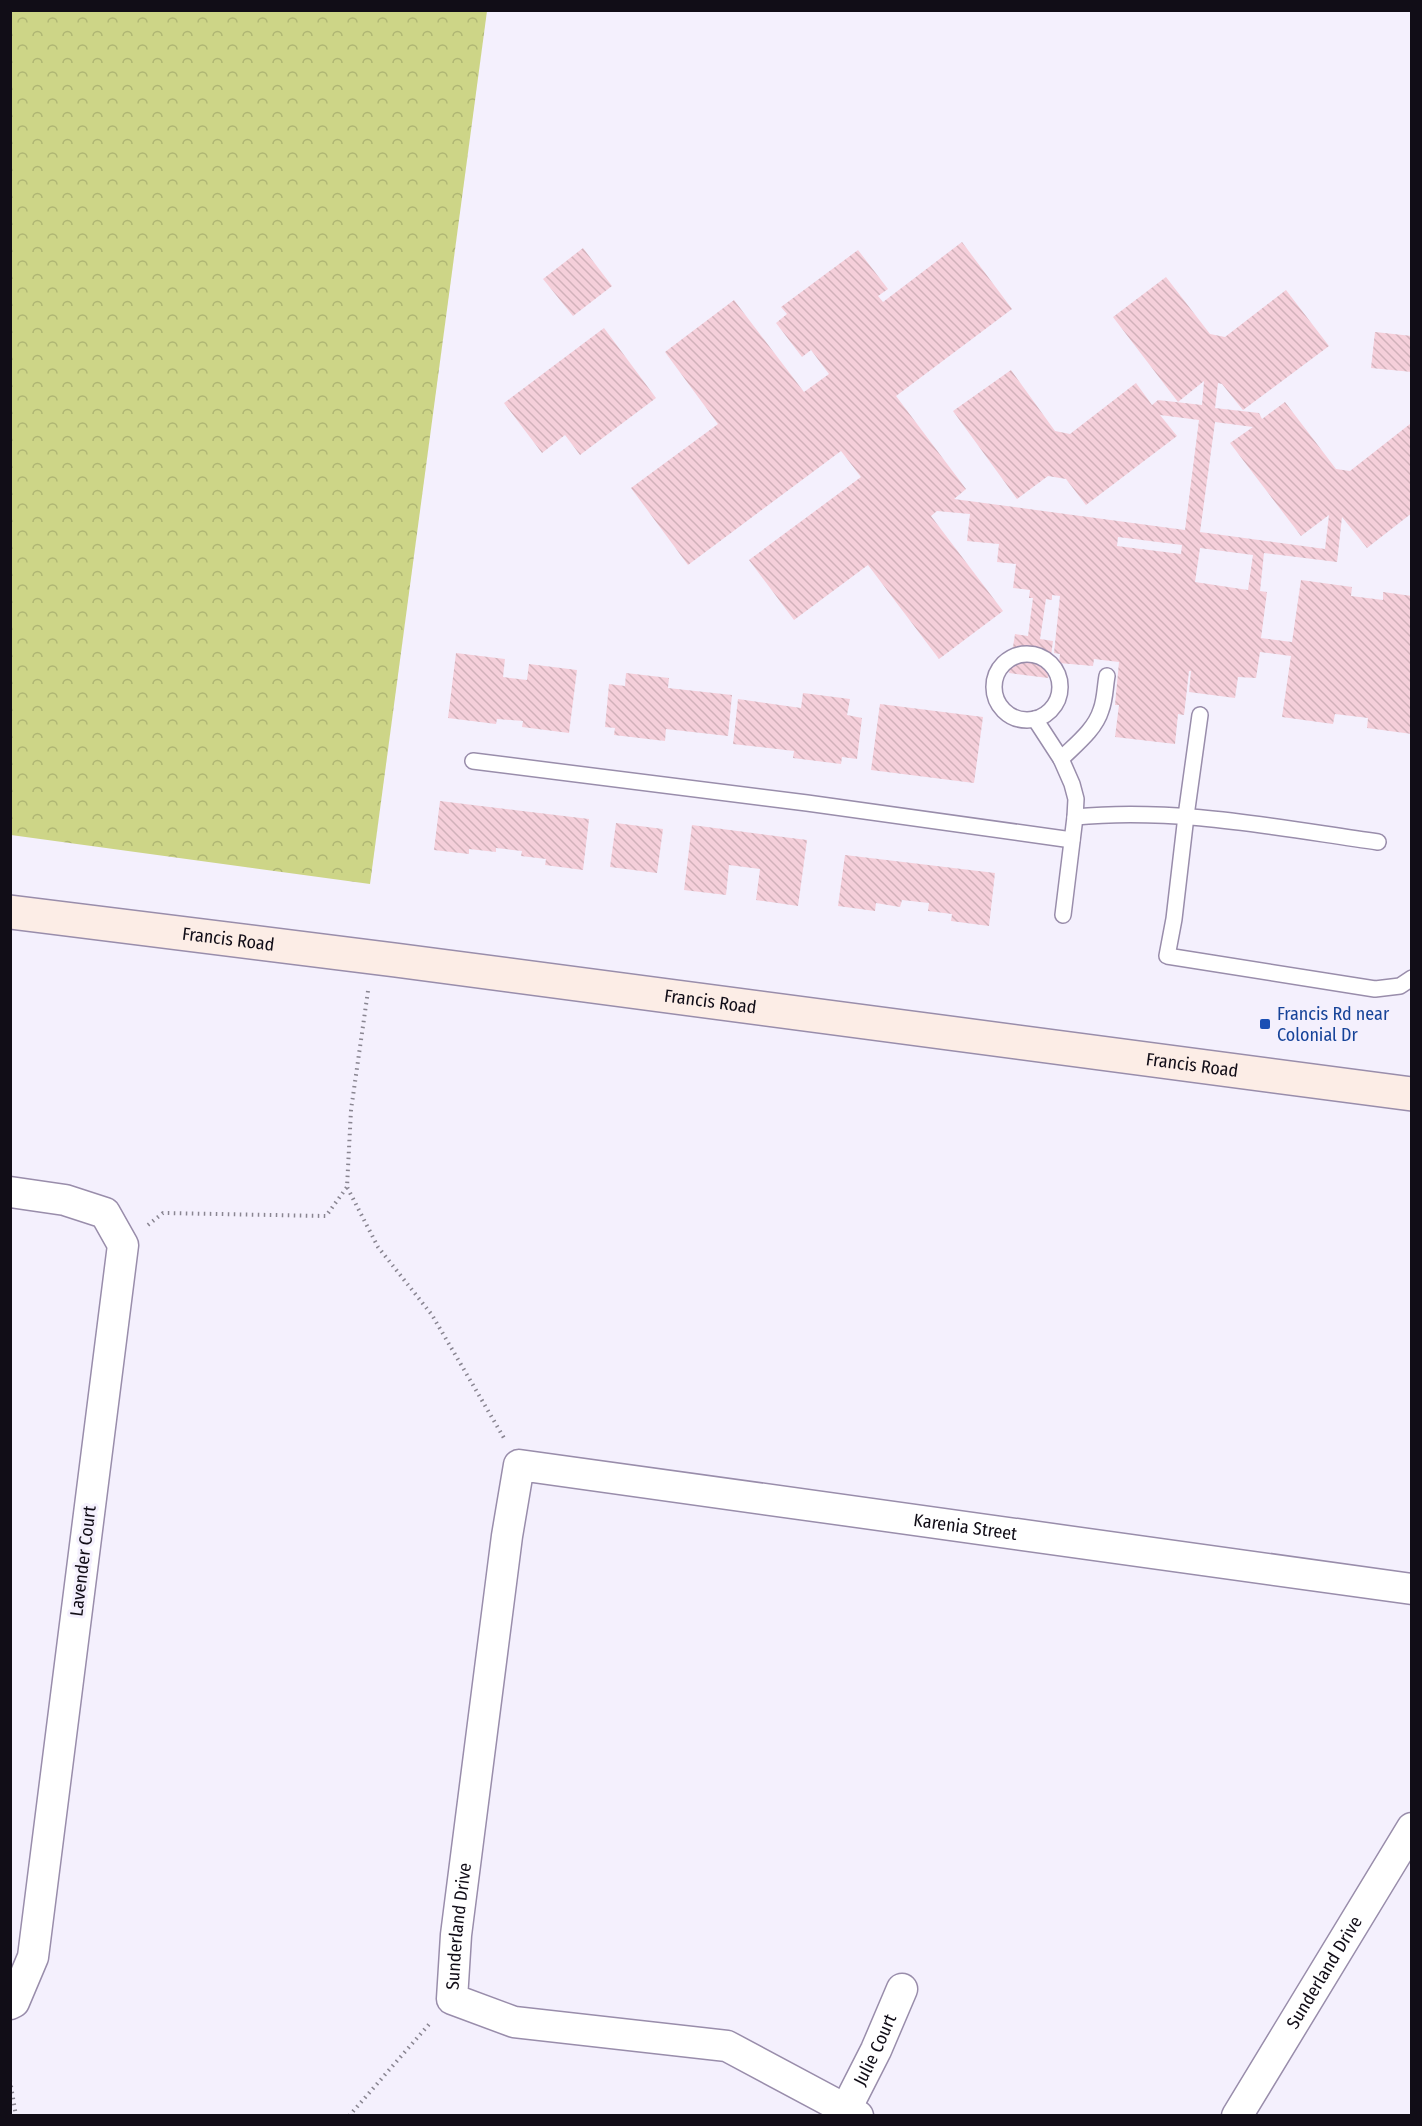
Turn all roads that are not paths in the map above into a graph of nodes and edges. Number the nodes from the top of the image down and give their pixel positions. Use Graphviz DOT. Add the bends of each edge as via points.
graph roads {
  1 [pos="1107,676"];
  2 [pos="1200,716"];
  3 [pos="1035,719"];
  4 [pos="1061,759"];
  5 [pos="472,761"];
  6 [pos="1186,816"];
  7 [pos="1076,817"];
  8 [pos="1072,840"];
  9 [pos="1378,842"];
  10 [pos="10,912"];
  11 [pos="1063,915"];
  12 [pos="1412,978"];
  13 [pos="1412,1094"];
  14 [pos="10,1192"];
  15 [pos="519,1465"];
  16 [pos="1412,1589"];
  17 [pos="1412,1828"];
  18 [pos="902,1989"];
  19 [pos="10,2004"];
  20 [pos="852,2112"];
  21 [pos="1237,2115"];
  1 -- 4 [label="lane" via="1097,721"];
  2 -- 6 [label="lane"];
  3 -- 3 [label="lane" via="1010,716 996,699 996,676 1015,656 1029,654 1042,658 1059,679 1056,704"];
  3 -- 4 [label="lane"];
  4 -- 7 [label="lane" via="1076,799"];
  5 -- 8 [label="lane" via="807,802"];
  6 -- 7 [label="lane"];
  6 -- 9 [label="lane"];
  6 -- 12 [label="lane" via="1167,956 1375,989 1400,986"];
  7 -- 8 [label="lane"];
  8 -- 11 [label="lane"];
  10 -- 13 [label="main road, Francis Road"];
  14 -- 19 [label="street, Lavender Court" via="65,1200 105,1213 123,1245 33,1957 15,2002"];
  15 -- 16 [label="street, Karenia Street"];
  15 -- 20 [label="street, Sunderland Drive" via="456,1935 452,1999 514,2022 727,2046"];
  17 -- 21 [label="street, Sunderland Drive"];
  18 -- 20 [label="street, Julie Court"];
}
